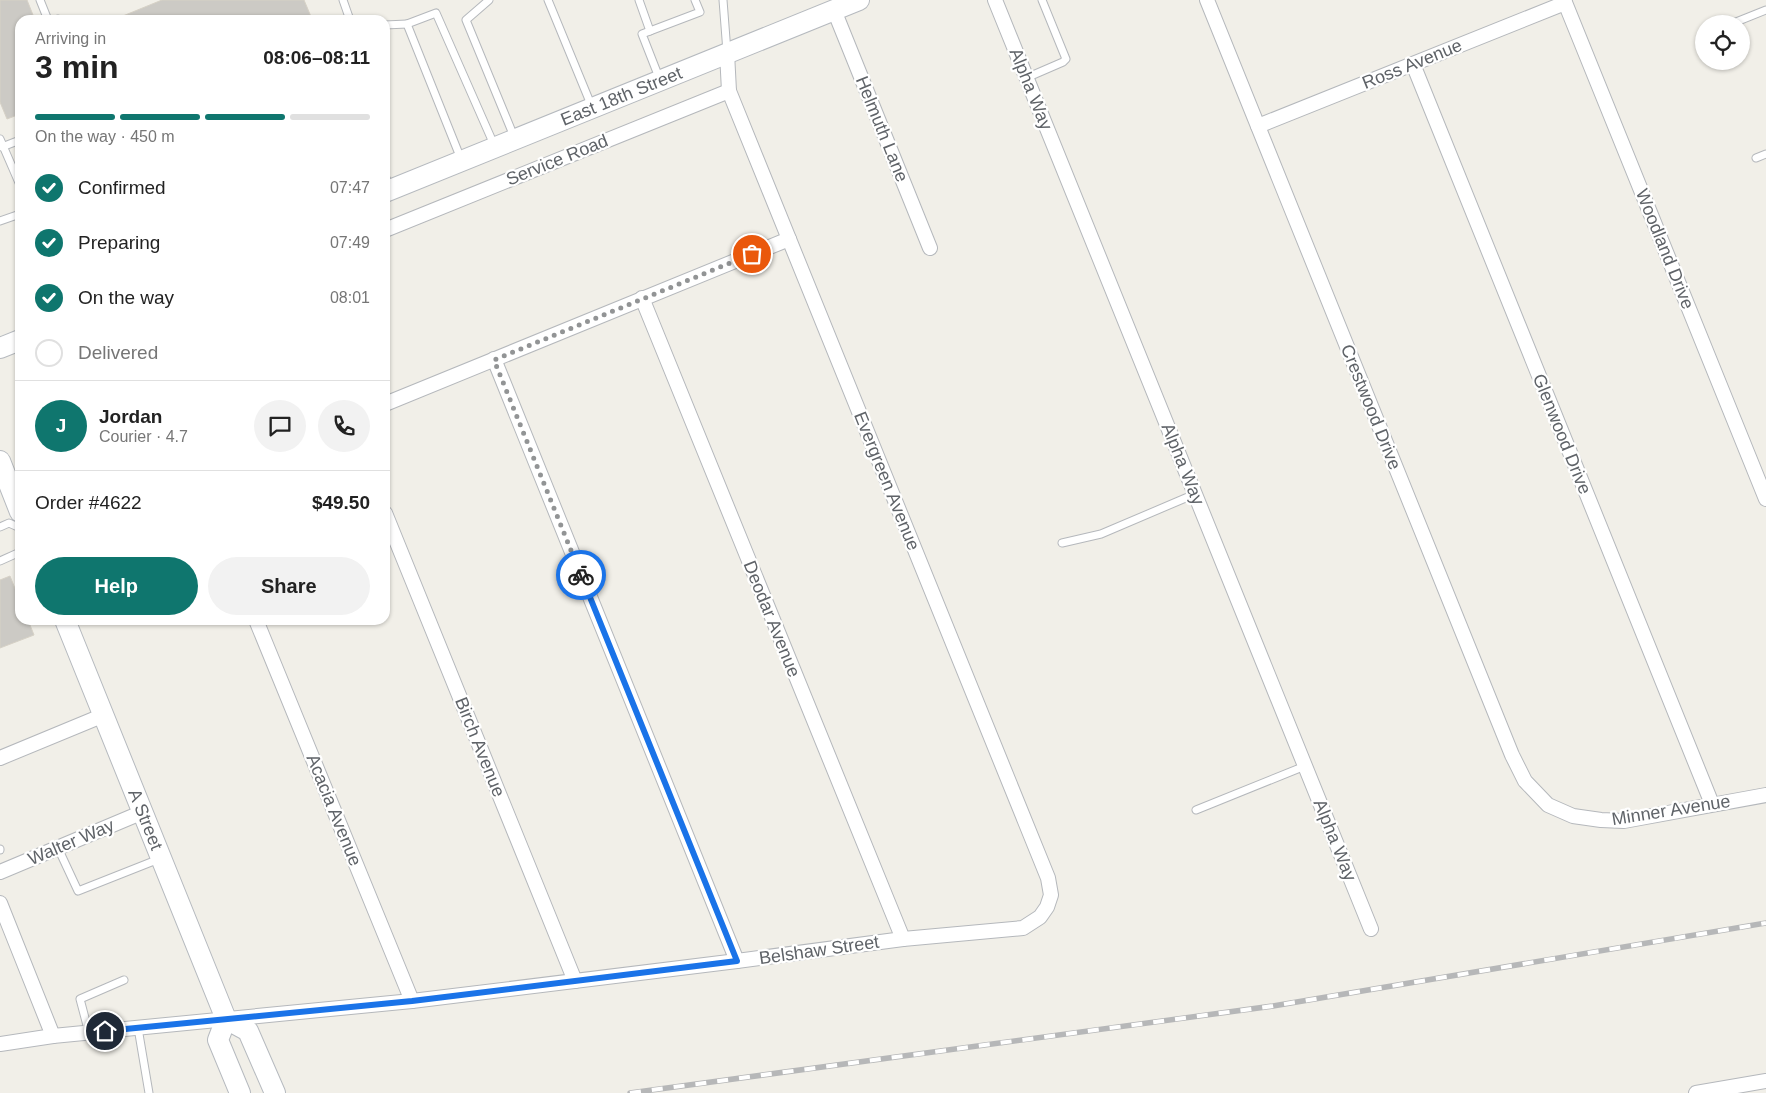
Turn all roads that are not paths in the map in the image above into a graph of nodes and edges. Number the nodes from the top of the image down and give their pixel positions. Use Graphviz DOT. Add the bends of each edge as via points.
graph roads {
  1 [pos="40,0"];
  2 [pos="343,0"];
  3 [pos="489,0"];
  4 [pos="548,0"];
  5 [pos="639,0"];
  6 [pos="695,0"];
  7 [pos="723,0"];
  8 [pos="859,0"];
  9 [pos="995,0"];
  10 [pos="1042,0"];
  11 [pos="1207,0"];
  12 [pos="1565,1"];
  13 [pos="834,10"];
  14 [pos="1766,10"];
  15 [pos="46,15"];
  16 [pos="348,15"];
  17 [pos="1750,16"];
  18 [pos="407,24"];
  19 [pos="390,25"];
  20 [pos="650,30"];
  21 [pos="727,53"];
  22 [pos="1413,64"];
  23 [pos="1026,78"];
  24 [pos="660,80"];
  25 [pos="730,91"];
  26 [pos="592,108"];
  27 [pos="1258,126"];
  28 [pos="0,139"];
  29 [pos="515,139"];
  30 [pos="15,142"];
  31 [pos="2,147"];
  32 [pos="495,147"];
  33 [pos="1766,154"];
  34 [pos="1756,158"];
  35 [pos="462,161"];
  36 [pos="15,174"];
  37 [pos="390,185"];
  38 [pos="15,216"];
  39 [pos="0,221"];
  40 [pos="390,228"];
  41 [pos="789,239"];
  42 [pos="930,248"];
  43 [pos="642,298"];
  44 [pos="15,342"];
  45 [pos="0,348"];
  46 [pos="494,360"];
  47 [pos="390,402"];
  48 [pos="0,461"];
  49 [pos="1195,494"];
  50 [pos="15,497"];
  51 [pos="1766,499"];
  52 [pos="390,525"];
  53 [pos="15,526"];
  54 [pos="0,527"];
  55 [pos="1062,543"];
  56 [pos="15,554"];
  57 [pos="0,561"];
  58 [pos="67,625"];
  59 [pos="258,625"];
  60 [pos="104,715"];
  61 [pos="0,758"];
  62 [pos="1305,766"];
  63 [pos="1766,794"];
  64 [pos="1712,804"];
  65 [pos="1548,805"];
  66 [pos="1196,810"];
  67 [pos="143,812"];
  68 [pos="58,848"];
  69 [pos="162,858"];
  70 [pos="0,872"];
  71 [pos="0,903"];
  72 [pos="1047,907"];
  73 [pos="1372,929"];
  74 [pos="902,939"];
  75 [pos="737,961"];
  76 [pos="124,980"];
  77 [pos="574,981"];
  78 [pos="412,1001"];
  79 [pos="226,1019"];
  80 [pos="138,1028"];
  81 [pos="89,1033"];
  82 [pos="53,1036"];
  83 [pos="0,1044"];
  84 [pos="1766,1081"];
  85 [pos="149,1093"];
  86 [pos="240,1093"];
  87 [pos="275,1093"];
  88 [pos="1696,1093"];
  1 -- 15 [label="lane"];
  2 -- 16 [label="lane"];
  3 -- 29 [label="lane" via="466,20"];
  4 -- 26 [label="lane"];
  5 -- 20 [label="lane"];
  6 -- 20 [label="lane" via="700,12"];
  7 -- 21 [label="lane"];
  8 -- 13 [label="main road, East 18th Street"];
  9 -- 23 [label="street, Alpha Way"];
  10 -- 23 [label="lane" via="1066,59"];
  11 -- 27 [label="street, Crestwood Drive"];
  12 -- 22 [label="street, Ross Avenue"];
  12 -- 51 [label="street, Woodland Drive"];
  13 -- 21 [label="main road, East 18th Street"];
  13 -- 42 [label="street, Helmuth Lane"];
  14 -- 17 [label="lane"];
  18 -- 19 [label="lane"];
  18 -- 32 [label="lane" via="436,13"];
  18 -- 35 [label="lane"];
  20 -- 24 [label="lane" via="642,34"];
  21 -- 24 [label="main road, East 18th Street"];
  21 -- 25 [label="street, Evergreen Avenue"];
  22 -- 27 [label="street, Ross Avenue"];
  22 -- 64 [label="street, Glenwood Drive"];
  23 -- 49 [label="street, Alpha Way"];
  24 -- 26 [label="main road, East 18th Street"];
  25 -- 40 [label="street, Service Road"];
  25 -- 41 [label="street, Evergreen Avenue"];
  26 -- 29 [label="main road, East 18th Street"];
  27 -- 65 [label="street, Crestwood Drive" via="1512,755 1525,781"];
  28 -- 31 [label="lane"];
  29 -- 32 [label="main road, East 18th Street"];
  30 -- 31 [label="lane"];
  31 -- 36 [label="lane"];
  32 -- 35 [label="main road, East 18th Street"];
  33 -- 34 [label="lane"];
  35 -- 37 [label="main road, East 18th Street"];
  38 -- 39 [label="lane"];
  41 -- 43 [label="street"];
  41 -- 72 [label="street, Evergreen Avenue" via="1048,878 1051,895"];
  43 -- 46 [label="street"];
  43 -- 74 [label="street, Deodar Avenue"];
  44 -- 45 [label="main road"];
  46 -- 47 [label="street"];
  46 -- 75 [label="street"];
  48 -- 50 [label="main road"];
  49 -- 55 [label="lane" via="1101,534"];
  49 -- 62 [label="street, Alpha Way"];
  52 -- 77 [label="street, Birch Avenue"];
  53 -- 54 [label="lane"];
  56 -- 57 [label="lane"];
  58 -- 60 [label="main road, A Street"];
  59 -- 78 [label="street, Acacia Avenue"];
  60 -- 61 [label="street"];
  60 -- 67 [label="main road, A Street"];
  62 -- 66 [label="lane"];
  62 -- 73 [label="street, Alpha Way"];
  63 -- 64 [label="street, Minner Avenue"];
  64 -- 65 [label="street, Minner Avenue" via="1624,821 1573,816"];
  67 -- 68 [label="street, Walter Way"];
  67 -- 69 [label="main road, A Street"];
  68 -- 69 [label="lane" via="78,891"];
  68 -- 70 [label="street, Walter Way"];
  69 -- 79 [label="main road, A Street"];
  71 -- 82 [label="street"];
  72 -- 74 [label="street, Belshaw Street" via="1040,917 1023,928"];
  74 -- 75 [label="street, Belshaw Street"];
  75 -- 77 [label="street, Belshaw Street"];
  76 -- 81 [label="lane" via="80,999"];
  77 -- 78 [label="street, Belshaw Street"];
  78 -- 79 [label="street, Belshaw Street"];
  79 -- 80 [label="street, Belshaw Street"];
  79 -- 86 [label="main road" via="218,1040"];
  79 -- 87 [label="main road" via="248,1031"];
  80 -- 81 [label="street, Belshaw Street"];
  80 -- 85 [label="lane"];
  81 -- 82 [label="street, Belshaw Street"];
  82 -- 83 [label="street, Belshaw Street"];
  84 -- 88 [label="street"];
}
